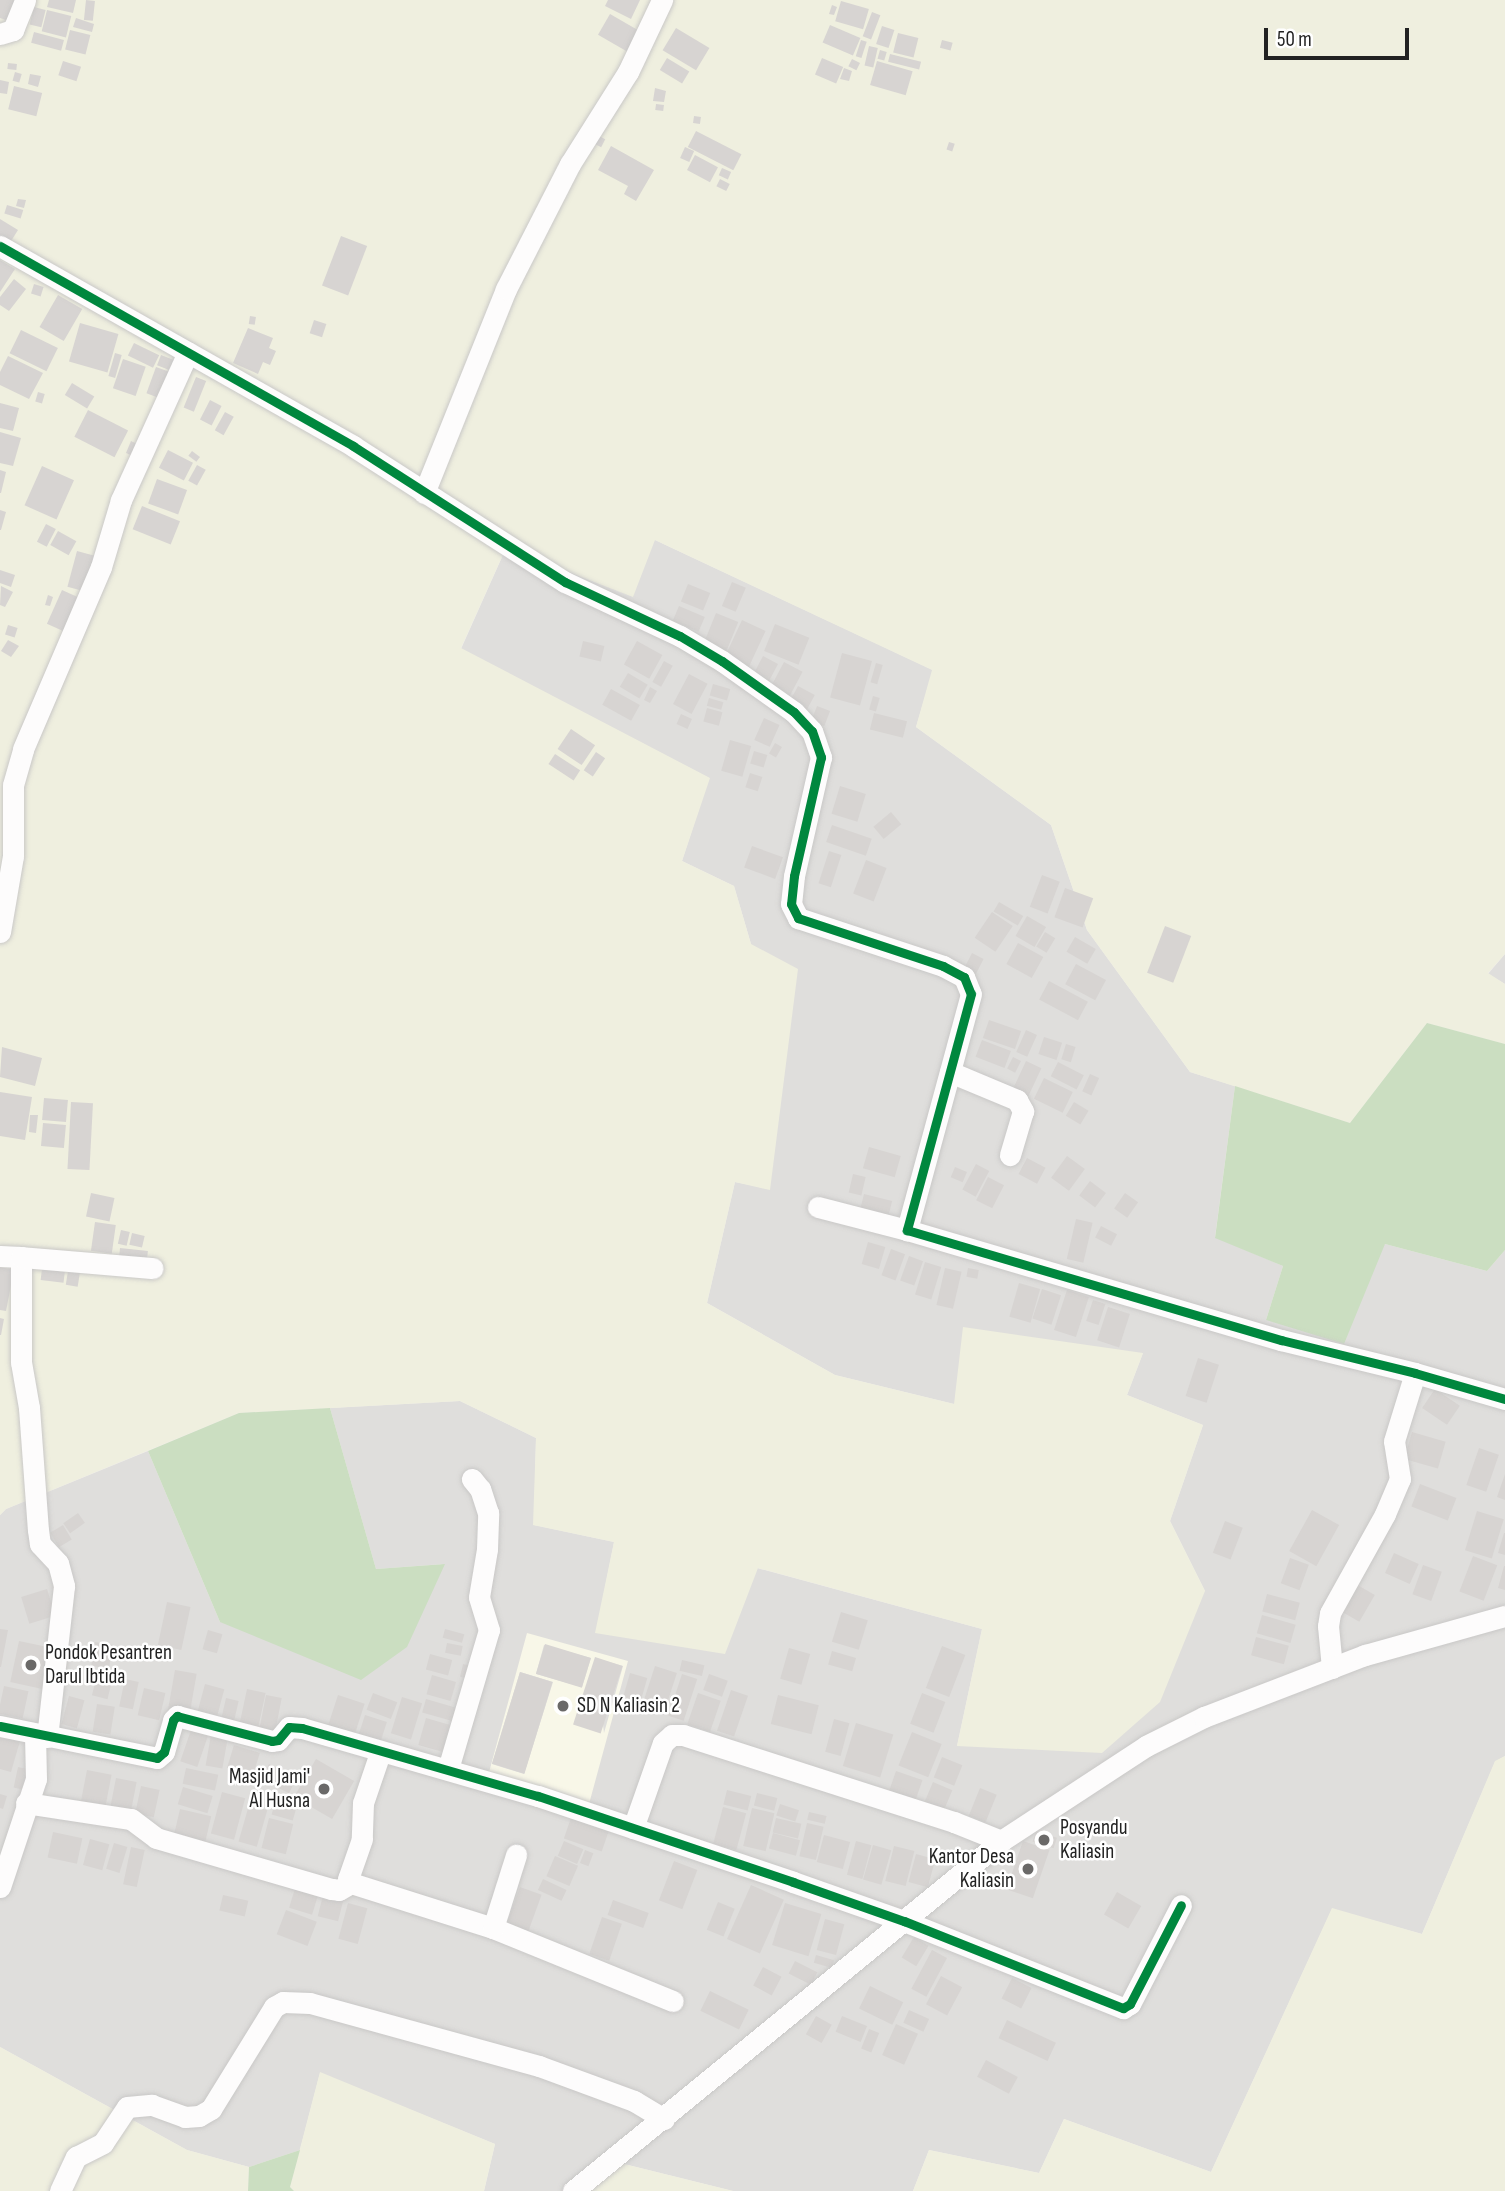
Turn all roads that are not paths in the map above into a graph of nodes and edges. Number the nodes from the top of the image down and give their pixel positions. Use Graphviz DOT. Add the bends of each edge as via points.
graph roads {
  1 [pos="25,0"];
  2 [pos="662,0"];
  3 [pos="0,34"];
  4 [pos="0,246"];
  5 [pos="188,352"];
  6 [pos="424,493"];
  7 [pos="0,932"];
  8 [pos="950,1072"];
  9 [pos="1010,1154"];
  10 [pos="818,1208"];
  11 [pos="907,1230"];
  12 [pos="11,1257"];
  13 [pos="153,1268"];
  14 [pos="1415,1373"];
  15 [pos="1505,1399"];
  16 [pos="472,1479"];
  17 [pos="1505,1616"];
  18 [pos="1332,1668"];
  19 [pos="0,1726"];
  20 [pos="41,1736"];
  21 [pos="380,1752"];
  22 [pos="448,1769"];
  23 [pos="26,1803"];
  24 [pos="633,1828"];
  25 [pos="1001,1842"];
  26 [pos="516,1855"];
  27 [pos="351,1883"];
  28 [pos="0,1886"];
  29 [pos="1181,1905"];
  30 [pos="904,1920"];
  31 [pos="493,1928"];
  32 [pos="673,2001"];
  33 [pos="664,2119"];
  34 [pos="60,2191"];
  35 [pos="573,2191"];
  1 -- 3 [label="street" via="13,30"];
  2 -- 6 [label="street" via="628,72 570,164 506,289"];
  4 -- 5 [label="street"];
  5 -- 6 [label="street" via="353,446"];
  5 -- 7 [label="street" via="121,500 101,567 23,748 13,785 13,856"];
  6 -- 8 [label="street" via="565,582 722,661 794,712 812,731 821,757 819,774 791,904 798,918 943,965 964,977 971,994"];
  8 -- 9 [label="street" via="1017,1100 1023,1111"];
  8 -- 11 [label="street"];
  10 -- 11 [label="street"];
  11 -- 14 [label="street" via="1282,1340"];
  12 -- 13 [label="street"];
  12 -- 20 [label="street" via="40,1544 58,1563 64,1586"];
  14 -- 15 [label="street"];
  14 -- 18 [label="street" via="1394,1441 1399,1479 1385,1514 1330,1613"];
  16 -- 22 [label="street" via="488,1513 479,1597 489,1630"];
  17 -- 18 [label="street"];
  18 -- 25 [label="street" via="1163,1736"];
  19 -- 20 [label="street"];
  20 -- 21 [label="street" via="157,1758 164,1752 177,1716 272,1741 289,1727 302,1728"];
  20 -- 23 [label="street" via="36,1779"];
  21 -- 22 [label="street"];
  21 -- 27 [label="street" via="363,1803 362,1839 348,1879"];
  22 -- 24 [label="street"];
  23 -- 27 [label="street" via="131,1819 156,1838 332,1889"];
  23 -- 28 [label="street"];
  24 -- 25 [label="street" via="663,1743 672,1735 683,1735 954,1822"];
  24 -- 30 [label="street"];
  25 -- 30 [label="street"];
  26 -- 31 [label="street"];
  27 -- 31 [label="street"];
  29 -- 30 [label="street" via="1130,2004 1123,2008"];
  30 -- 33 [label="street"];
  31 -- 32 [label="street"];
  33 -- 34 [label="street" via="634,2101 539,2066 310,2003 282,2002 274,2007 211,2109 185,2117 152,2105 127,2107 103,2144 76,2157"];
  33 -- 35 [label="street"];
}
